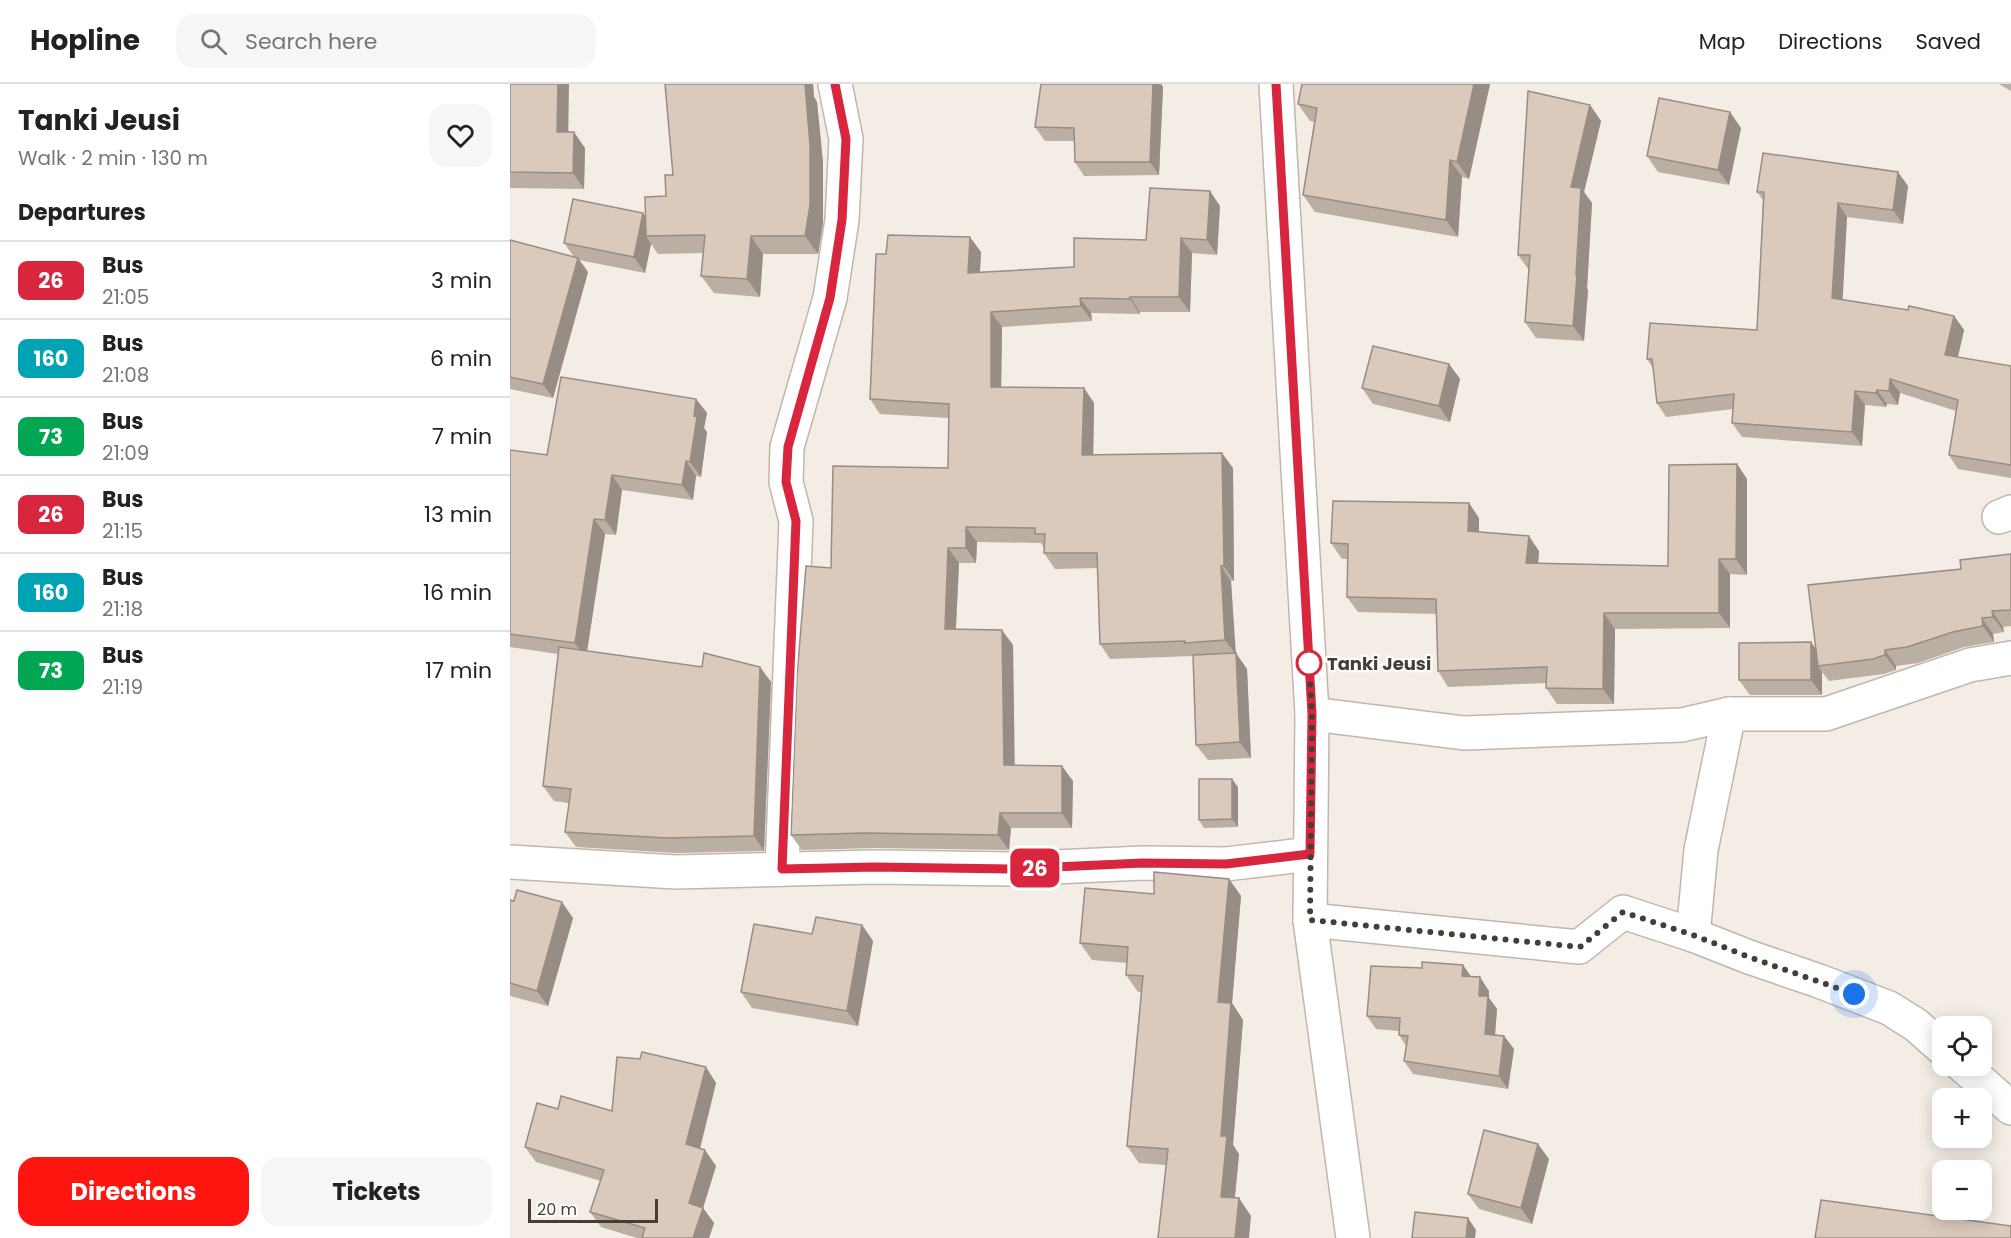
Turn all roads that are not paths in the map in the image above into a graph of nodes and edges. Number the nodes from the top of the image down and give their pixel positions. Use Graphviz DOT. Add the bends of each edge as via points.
graph roads {
  1 [pos="835,84"];
  2 [pos="1276,84"];
  3 [pos="2011,656"];
  4 [pos="1312,714"];
  5 [pos="1729,714"];
  6 [pos="1310,854"];
  7 [pos="510,862"];
  8 [pos="782,869"];
  9 [pos="1310,920"];
  10 [pos="1693,935"];
  11 [pos="1932,1039"];
  12 [pos="1975,1076"];
  13 [pos="2011,1108"];
  14 [pos="1353,1238"];
  1 -- 8 [label="street" via="846,139 842,220 830,298 788,447 786,482 796,521"];
  2 -- 4 [label="street"];
  3 -- 5 [label="street" via="1970,665 1826,714"];
  4 -- 5 [label="street" via="1464,733 1682,725"];
  4 -- 6 [label="street"];
  5 -- 10 [label="street" via="1701,850"];
  6 -- 8 [label="street" via="1226,864"];
  6 -- 9 [label="street"];
  7 -- 8 [label="street" via="675,872"];
  9 -- 10 [label="street" via="1580,947 1623,912"];
  9 -- 14 [label="street"];
  10 -- 11 [label="street" via="1889,1008"];
  12 -- 13 [label="street"];
}
